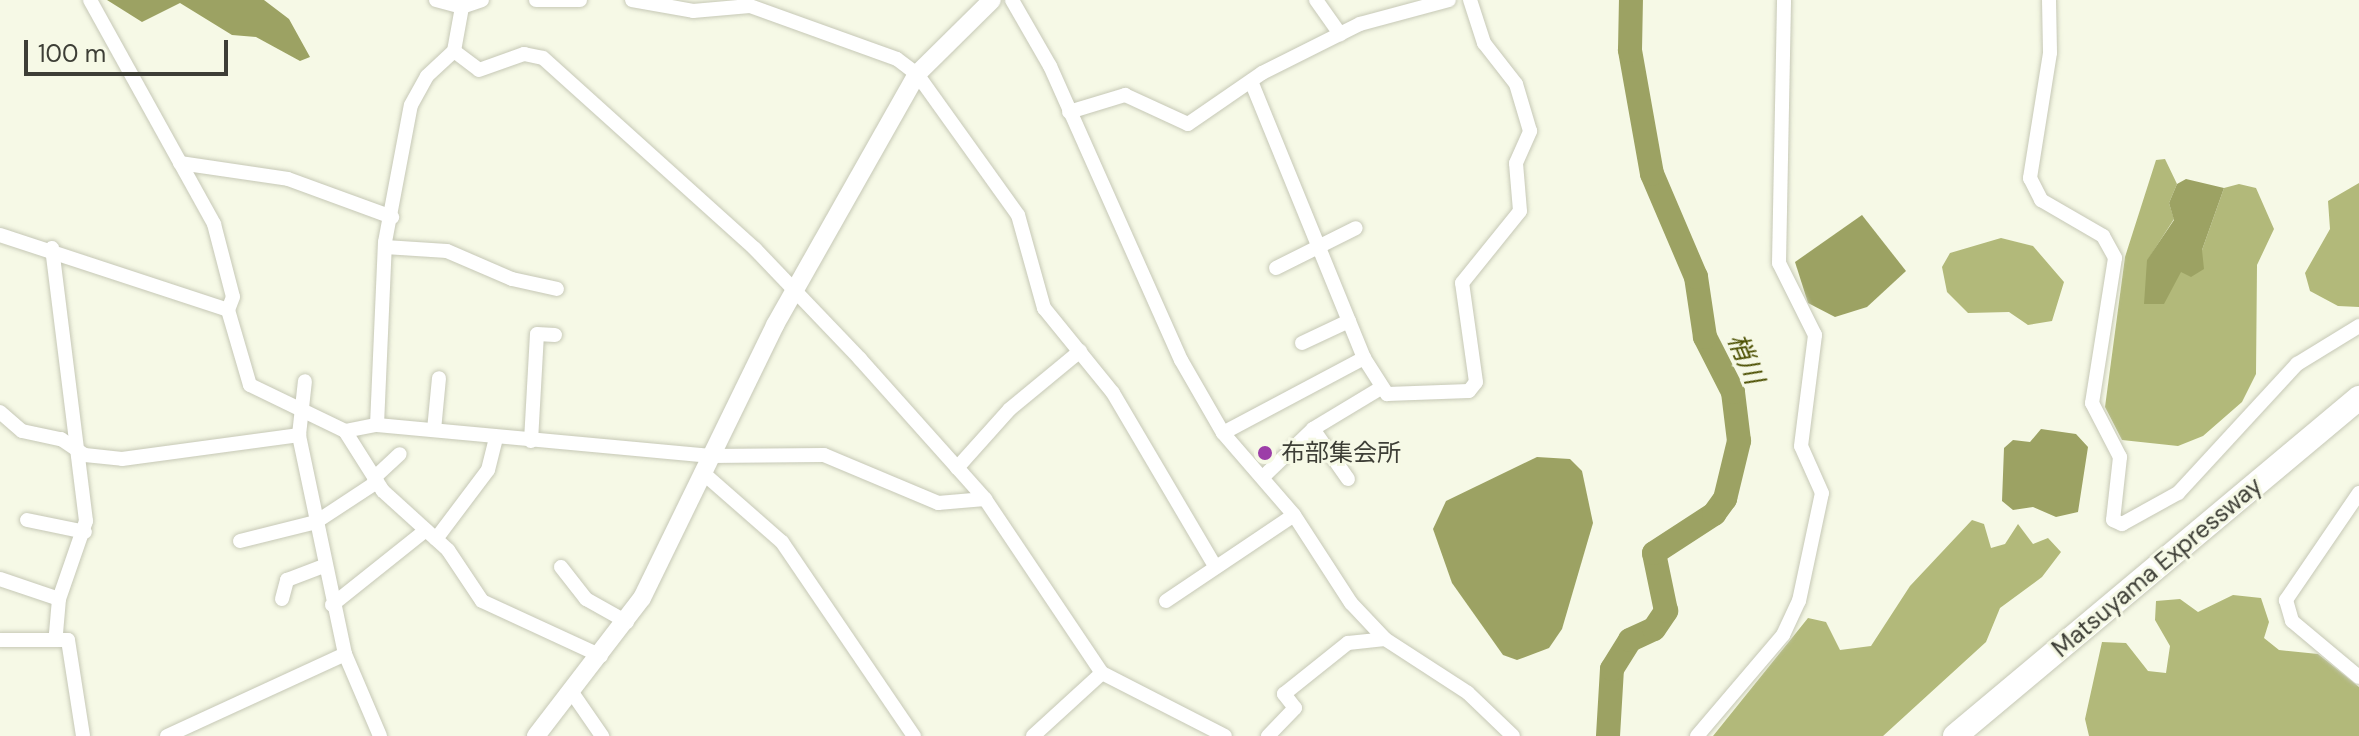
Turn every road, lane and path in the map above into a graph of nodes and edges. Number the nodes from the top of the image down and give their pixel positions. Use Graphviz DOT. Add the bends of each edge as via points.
graph roads {
  1 [pos="90,0"];
  2 [pos="436,0"];
  3 [pos="482,0"];
  4 [pos="536,0"];
  5 [pos="580,0"];
  6 [pos="632,0"];
  7 [pos="992,0"];
  8 [pos="1012,0"];
  9 [pos="1316,0"];
  10 [pos="1449,0"];
  11 [pos="1470,0"];
  12 [pos="1784,0"];
  13 [pos="2049,0"];
  14 [pos="1406,5"];
  15 [pos="462,7"];
  16 [pos="1340,34"];
  17 [pos="454,51"];
  18 [pos="917,74"];
  19 [pos="1251,81"];
  20 [pos="1069,112"];
  21 [pos="180,163"];
  22 [pos="392,217"];
  23 [pos="1356,228"];
  24 [pos="0,235"];
  25 [pos="385,247"];
  26 [pos="1319,247"];
  27 [pos="52,248"];
  28 [pos="1276,268"];
  29 [pos="795,288"];
  30 [pos="557,289"];
  31 [pos="228,310"];
  32 [pos="1349,321"];
  33 [pos="2359,326"];
  34 [pos="555,335"];
  35 [pos="1302,343"];
  36 [pos="1080,351"];
  37 [pos="1364,358"];
  38 [pos="439,378"];
  39 [pos="305,381"];
  40 [pos="1381,388"];
  41 [pos="2359,398"];
  42 [pos="304,409"];
  43 [pos="0,412"];
  44 [pos="377,425"];
  45 [pos="1313,429"];
  46 [pos="434,430"];
  47 [pos="345,431"];
  48 [pos="1223,433"];
  49 [pos="299,435"];
  50 [pos="496,439"];
  51 [pos="531,441"];
  52 [pos="73,448"];
  53 [pos="400,454"];
  54 [pos="705,464"];
  55 [pos="957,468"];
  56 [pos="1263,477"];
  57 [pos="1348,479"];
  58 [pos="375,480"];
  59 [pos="2359,493"];
  60 [pos="985,499"];
  61 [pos="1294,515"];
  62 [pos="27,520"];
  63 [pos="316,522"];
  64 [pos="85,532"];
  65 [pos="431,534"];
  66 [pos="240,541"];
  67 [pos="1213,563"];
  68 [pos="324,566"];
  69 [pos="561,567"];
  70 [pos="0,579"];
  71 [pos="59,599"];
  72 [pos="282,599"];
  73 [pos="1166,601"];
  74 [pos="332,605"];
  75 [pos="627,622"];
  76 [pos="56,637"];
  77 [pos="1385,639"];
  78 [pos="0,640"];
  79 [pos="345,654"];
  80 [pos="601,656"];
  81 [pos="1102,673"];
  82 [pos="2359,677"];
  83 [pos="571,691"];
  84 [pos="83,736"];
  85 [pos="167,736"];
  86 [pos="380,736"];
  87 [pos="536,736"];
  88 [pos="602,736"];
  89 [pos="914,736"];
  90 [pos="1033,736"];
  91 [pos="1225,736"];
  92 [pos="1268,736"];
  93 [pos="1513,736"];
  94 [pos="1697,736"];
  95 [pos="1955,736"];
  1 -- 21 [label="street"];
  2 -- 15 [label="street"];
  3 -- 15 [label="street"];
  4 -- 5 [label="street"];
  6 -- 18 [label="street" via="693,11 750,6 897,59"];
  7 -- 18 [label="street"];
  8 -- 20 [label="street"];
  9 -- 16 [label="street"];
  10 -- 14 [label="street"];
  11 -- 40 [label="street" via="1484,43 1527,112 1529,138 1516,163 1522,205 1462,283 1474,387 1393,395"];
  12 -- 94 [label="street" via="1779,263 1815,335 1801,446 1821,483 1821,502 1799,601 1783,635"];
  13 -- 33 [label="street" via="2050,53 2030,178 2041,200 2103,236 2115,258 2092,403 2120,457 2113,520 2122,524 2178,493 2297,364"];
  14 -- 16 [label="street"];
  15 -- 17 [label="street"];
  16 -- 19 [label="street"];
  17 -- 22 [label="street" via="411,105"];
  17 -- 29 [label="street" via="479,70 524,54 543,58"];
  18 -- 29 [label="street"];
  18 -- 36 [label="street" via="1018,215 1044,308"];
  19 -- 20 [label="street" via="1188,124 1125,95"];
  19 -- 26 [label="street"];
  20 -- 48 [label="street" via="1147,289"];
  21 -- 22 [label="street" via="288,179"];
  21 -- 31 [label="street" via="224,254 233,297"];
  22 -- 25 [label="street"];
  23 -- 26 [label="street"];
  24 -- 27 [label="street"];
  25 -- 30 [label="street" via="447,251 512,279"];
  25 -- 44 [label="street"];
  26 -- 28 [label="street"];
  26 -- 32 [label="street"];
  27 -- 31 [label="street"];
  27 -- 52 [label="street"];
  29 -- 54 [label="street"];
  29 -- 55 [label="street"];
  31 -- 42 [label="street" via="250,385"];
  32 -- 35 [label="street"];
  32 -- 37 [label="street"];
  34 -- 51 [label="street" via="537,334"];
  36 -- 55 [label="street" via="1000,418"];
  36 -- 67 [label="street" via="1113,393"];
  37 -- 40 [label="street"];
  37 -- 48 [label="street"];
  38 -- 46 [label="street"];
  39 -- 42 [label="street"];
  40 -- 45 [label="street"];
  41 -- 95 [label="highway, Matsuyama Expressway"];
  42 -- 47 [label="street"];
  42 -- 49 [label="street"];
  43 -- 52 [label="street" via="22,431"];
  44 -- 46 [label="street"];
  44 -- 47 [label="street"];
  45 -- 56 [label="street"];
  45 -- 57 [label="street"];
  46 -- 50 [label="street"];
  47 -- 58 [label="street"];
  48 -- 56 [label="street"];
  49 -- 52 [label="street" via="170,458 110,458"];
  49 -- 63 [label="street"];
  50 -- 51 [label="street"];
  50 -- 65 [label="street" via="481,480"];
  51 -- 54 [label="street"];
  52 -- 64 [label="street"];
  53 -- 58 [label="street"];
  54 -- 60 [label="street" via="824,455 938,503"];
  54 -- 75 [label="street"];
  54 -- 89 [label="street" via="782,542"];
  55 -- 60 [label="street"];
  56 -- 61 [label="street"];
  58 -- 63 [label="street"];
  58 -- 65 [label="street"];
  59 -- 82 [label="street" via="2286,600 2292,621"];
  60 -- 81 [label="street"];
  61 -- 67 [label="street"];
  61 -- 77 [label="street" via="1351,603"];
  62 -- 64 [label="street"];
  63 -- 66 [label="street"];
  63 -- 68 [label="street"];
  64 -- 71 [label="street"];
  65 -- 74 [label="street"];
  65 -- 80 [label="street" via="492,609 561,632"];
  67 -- 73 [label="street"];
  68 -- 72 [label="street" via="287,580"];
  68 -- 74 [label="street"];
  69 -- 75 [label="street" via="586,599"];
  70 -- 71 [label="street"];
  71 -- 76 [label="street"];
  74 -- 79 [label="street"];
  75 -- 80 [label="street"];
  76 -- 78 [label="street"];
  76 -- 84 [label="street" via="73,647"];
  77 -- 92 [label="street" via="1348,643 1284,694 1295,708"];
  77 -- 93 [label="street" via="1468,693"];
  79 -- 85 [label="street"];
  79 -- 86 [label="street"];
  80 -- 83 [label="street"];
  81 -- 90 [label="street"];
  81 -- 91 [label="street"];
  83 -- 87 [label="street"];
  83 -- 88 [label="street"];
}
